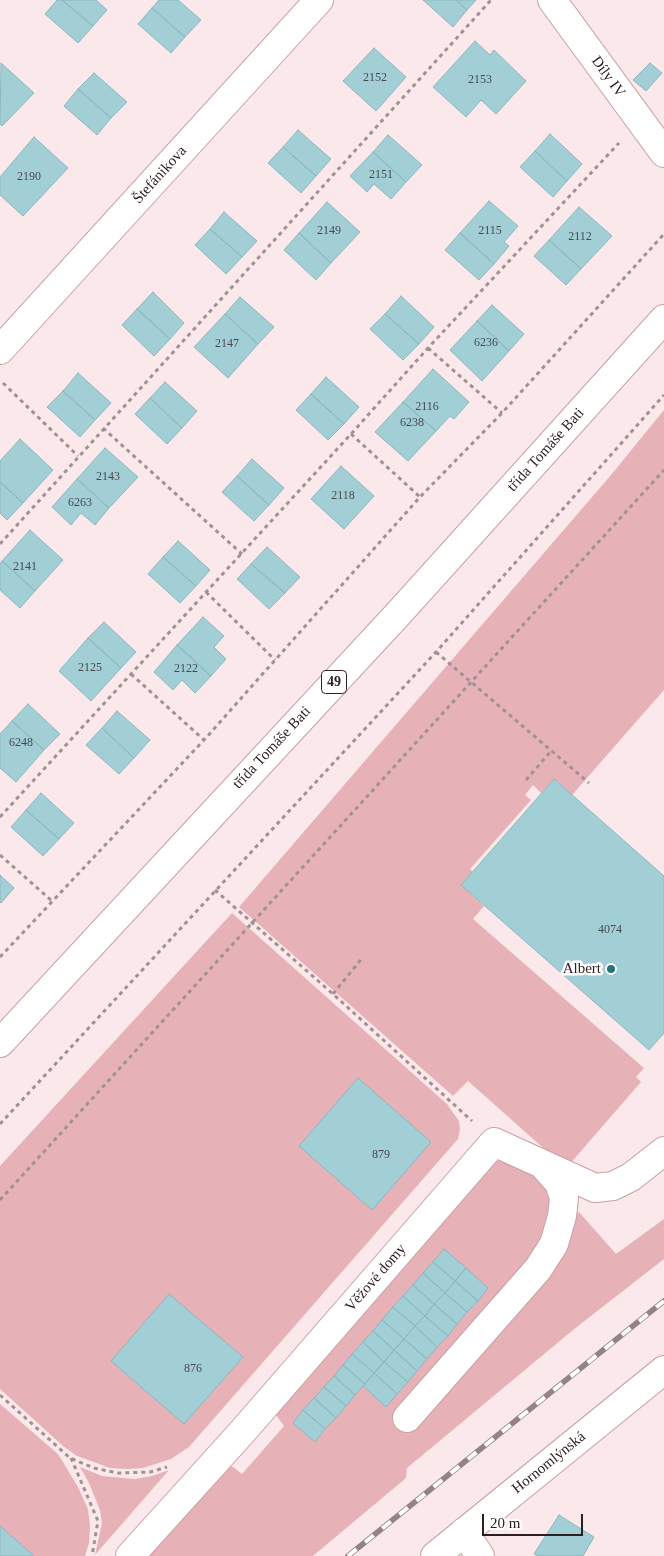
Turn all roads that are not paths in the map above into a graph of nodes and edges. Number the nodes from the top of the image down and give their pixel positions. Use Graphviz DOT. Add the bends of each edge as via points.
graph roads {
  1 [pos="319,0"];
  2 [pos="552,0"];
  3 [pos="664,153"];
  4 [pos="664,319"];
  5 [pos="0,350"];
  6 [pos="0,1043"];
  7 [pos="664,1151"];
  8 [pos="541,1162"];
  9 [pos="664,1370"];
  10 [pos="407,1418"];
  11 [pos="464,1532"];
  12 [pos="130,1556"];
  13 [pos="434,1556"];
  14 [pos="480,1556"];
  1 -- 5 [label="street, Štefánikova"];
  2 -- 3 [label="street, Díly IV"];
  4 -- 6 [label="street, třída Tomáše Bati / 49" via="399,612"];
  7 -- 8 [label="street" via="631,1177 613,1186 595,1188"];
  8 -- 10 [label="street" via="559,1183 564,1198 554,1244 538,1269"];
  8 -- 12 [label="street, Věžové domy" via="494,1142 243,1432"];
  9 -- 11 [label="street, Hornomlýnská"];
  11 -- 13 [label="street, Hornomlýnská"];
  11 -- 14 [label="street"];
}
